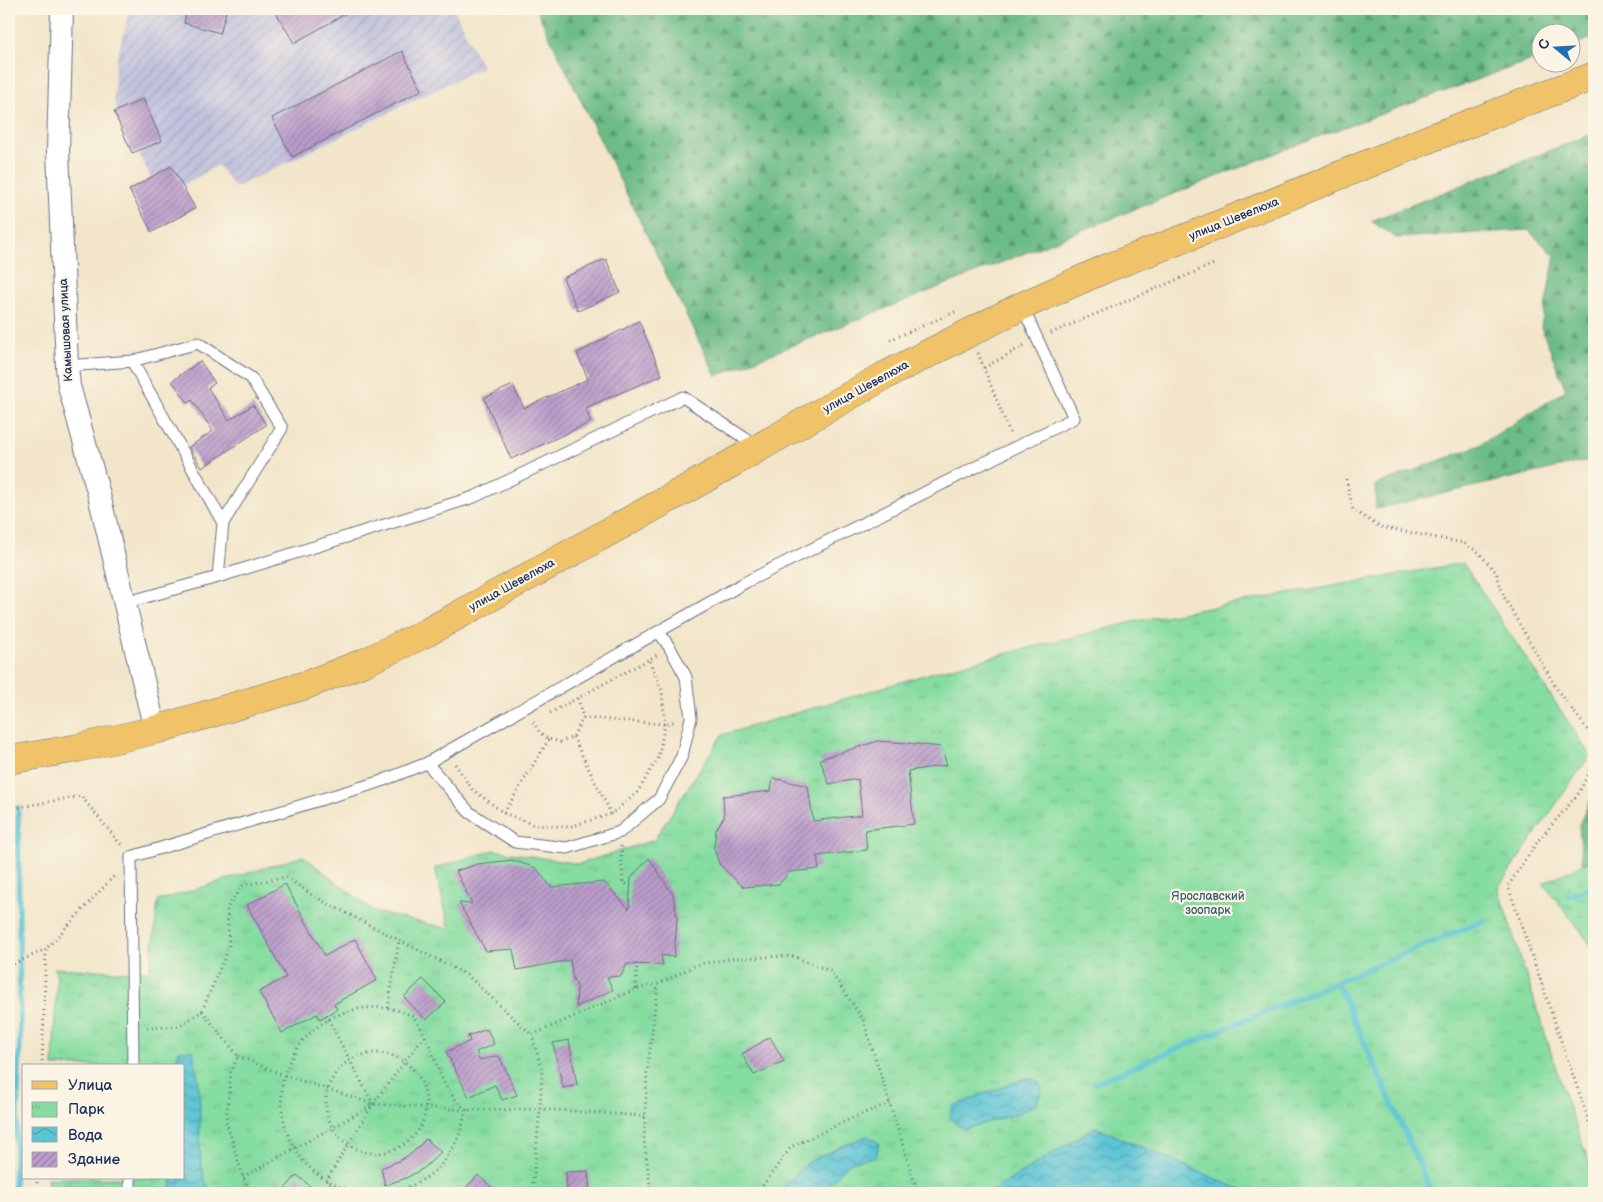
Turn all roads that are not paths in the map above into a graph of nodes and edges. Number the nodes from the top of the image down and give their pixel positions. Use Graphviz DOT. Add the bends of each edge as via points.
graph roads {
  1 [pos="62,9"];
  2 [pos="1594,76"];
  3 [pos="1022,306"];
  4 [pos="132,361"];
  5 [pos="67,366"];
  6 [pos="758,447"];
  7 [pos="223,523"];
  8 [pos="218,577"];
  9 [pos="124,603"];
  10 [pos="659,632"];
  11 [pos="155,730"];
  12 [pos="9,760"];
  13 [pos="427,763"];
  14 [pos="133,1064"];
  15 [pos="130,1180"];
  16 [pos="130,1193"];
  1 -- 5 [label="street, Камышовая улица" via="58,151"];
  2 -- 3 [label="main road, улица Шевелюха" via="1430,138 1107,268"];
  3 -- 6 [label="main road, улица Шевелюха" via="884,376"];
  3 -- 10 [label="lane" via="1074,418 746,582"];
  4 -- 5 [label="lane"];
  4 -- 7 [label="lane"];
  4 -- 7 [label="lane" via="198,343 251,378 282,428"];
  5 -- 9 [label="street, Камышовая улица" via="69,386"];
  6 -- 8 [label="lane" via="683,397 474,497"];
  6 -- 11 [label="main road, улица Шевелюха" via="426,633 365,662 306,685"];
  7 -- 8 [label="lane"];
  8 -- 9 [label="lane"];
  9 -- 11 [label="street, Камышовая улица"];
  10 -- 13 [label="lane"];
  10 -- 13 [label="lane" via="686,677 691,718 682,756 659,799 620,832 566,848 514,842 469,812"];
  11 -- 12 [label="main road, улица Шевелюха"];
  13 -- 14 [label="lane" via="379,782 131,857"];
  15 -- 16 [label="lane"];
}
